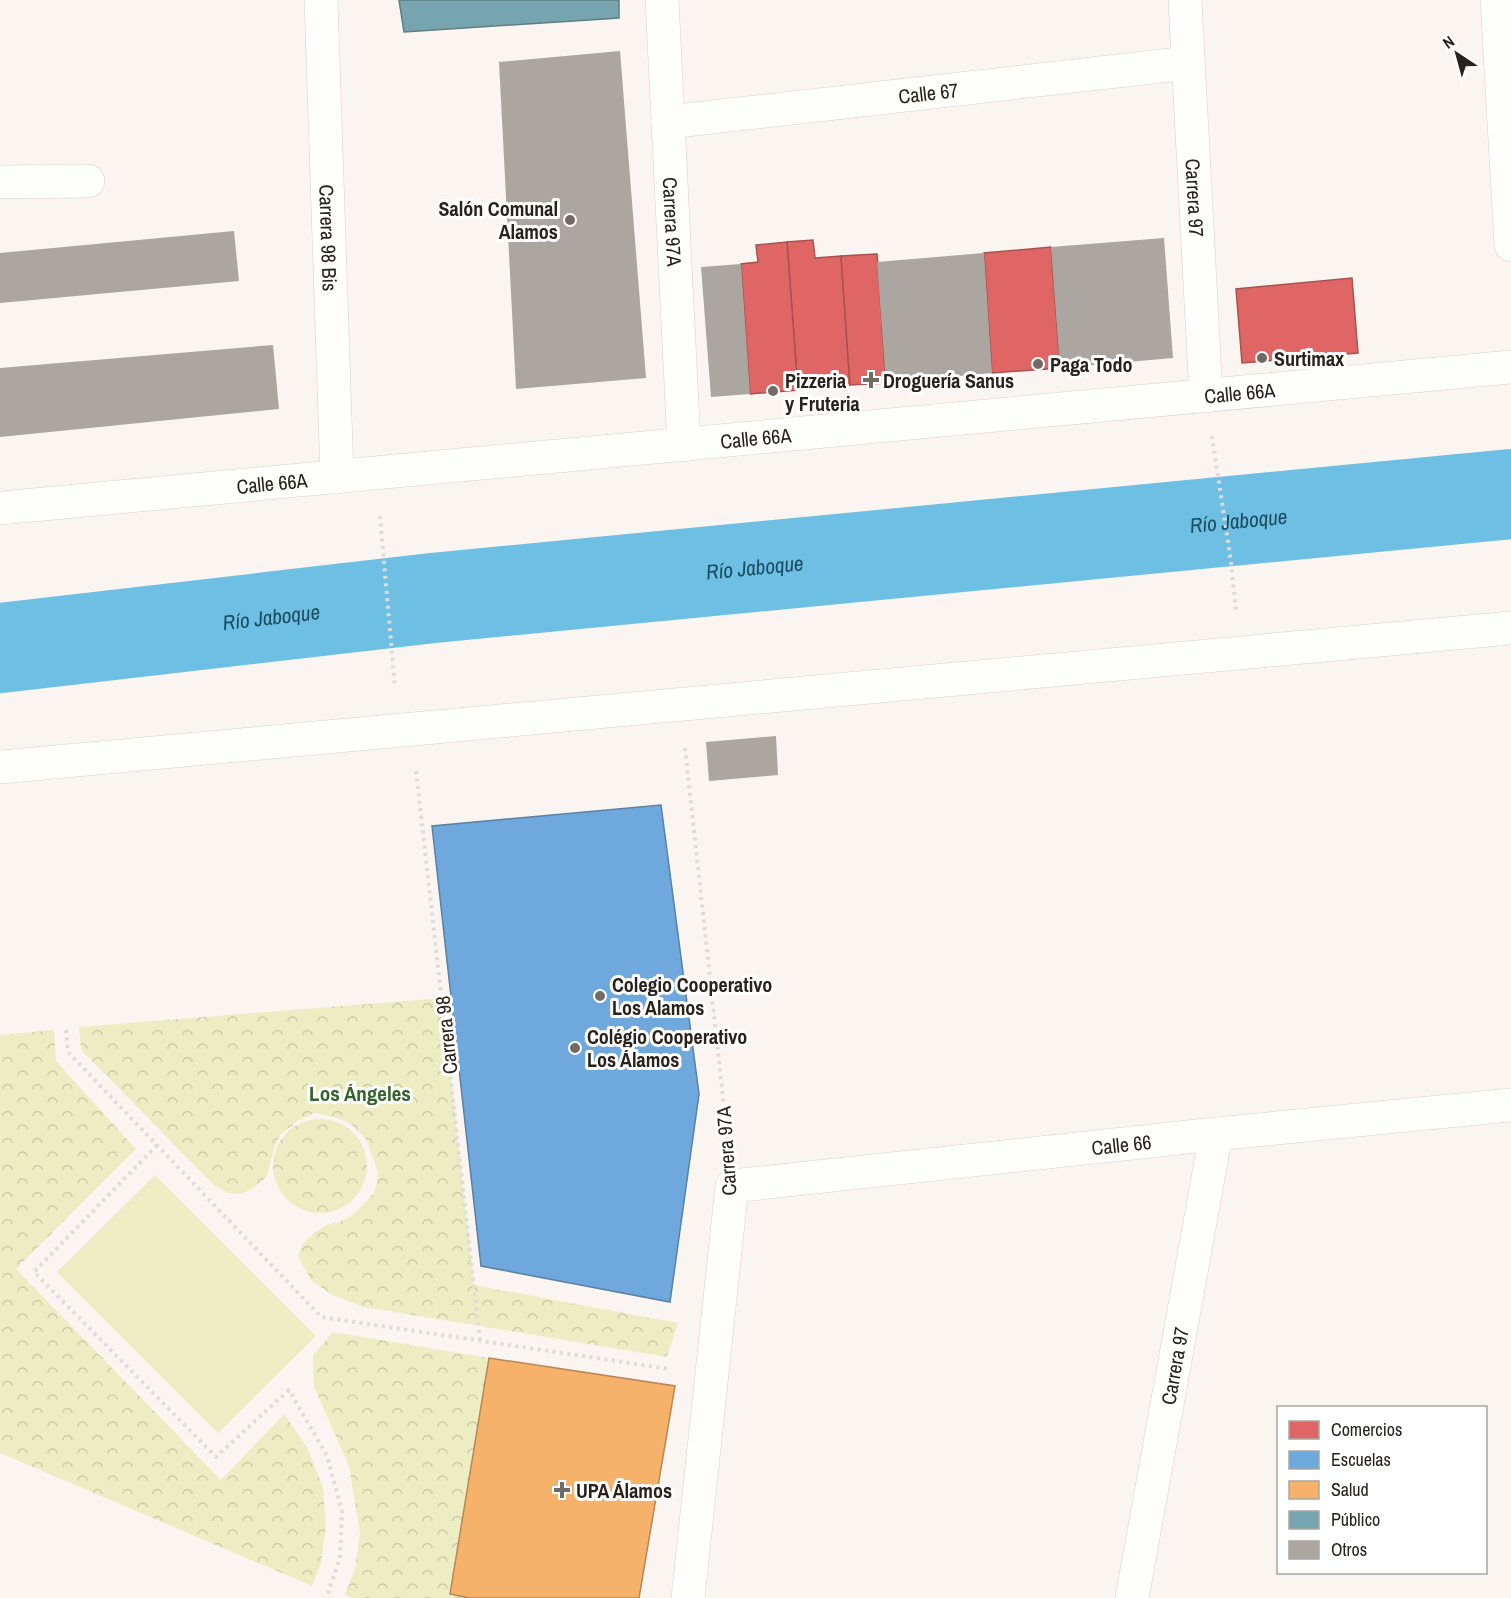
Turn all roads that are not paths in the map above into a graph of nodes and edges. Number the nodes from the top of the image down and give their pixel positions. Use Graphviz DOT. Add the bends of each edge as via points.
graph roads {
  1 [pos="321,0"];
  2 [pos="662,0"];
  3 [pos="1185,0"];
  4 [pos="1497,0"];
  5 [pos="1188,63"];
  6 [pos="668,122"];
  7 [pos="88,181"];
  8 [pos="0,183"];
  9 [pos="1511,245"];
  10 [pos="1511,367"];
  11 [pos="1206,396"];
  12 [pos="684,445"];
  13 [pos="337,477"];
  14 [pos="0,508"];
  15 [pos="1511,628"];
  16 [pos="0,767"];
  17 [pos="1511,1104"];
  18 [pos="1216,1134"];
  19 [pos="732,1186"];
  20 [pos="688,1598"];
  21 [pos="1132,1598"];
  1 -- 13 [label="street, Carrera 98 Bis"];
  2 -- 6 [label="street, Carrera 97A"];
  3 -- 5 [label="street, Carrera 97"];
  4 -- 9 [label="street"];
  5 -- 6 [label="street, Calle 67"];
  5 -- 11 [label="street, Carrera 97"];
  6 -- 12 [label="street, Carrera 97A"];
  7 -- 8 [label="street"];
  10 -- 11 [label="street, Calle 66A"];
  11 -- 12 [label="street, Calle 66A"];
  12 -- 13 [label="street, Calle 66A"];
  13 -- 14 [label="street, Calle 66A"];
  15 -- 16 [label="street"];
  17 -- 18 [label="street, Calle 66"];
  18 -- 19 [label="street, Calle 66"];
  18 -- 21 [label="street, Carrera 97"];
  19 -- 20 [label="street, Carrera 97A"];
}
